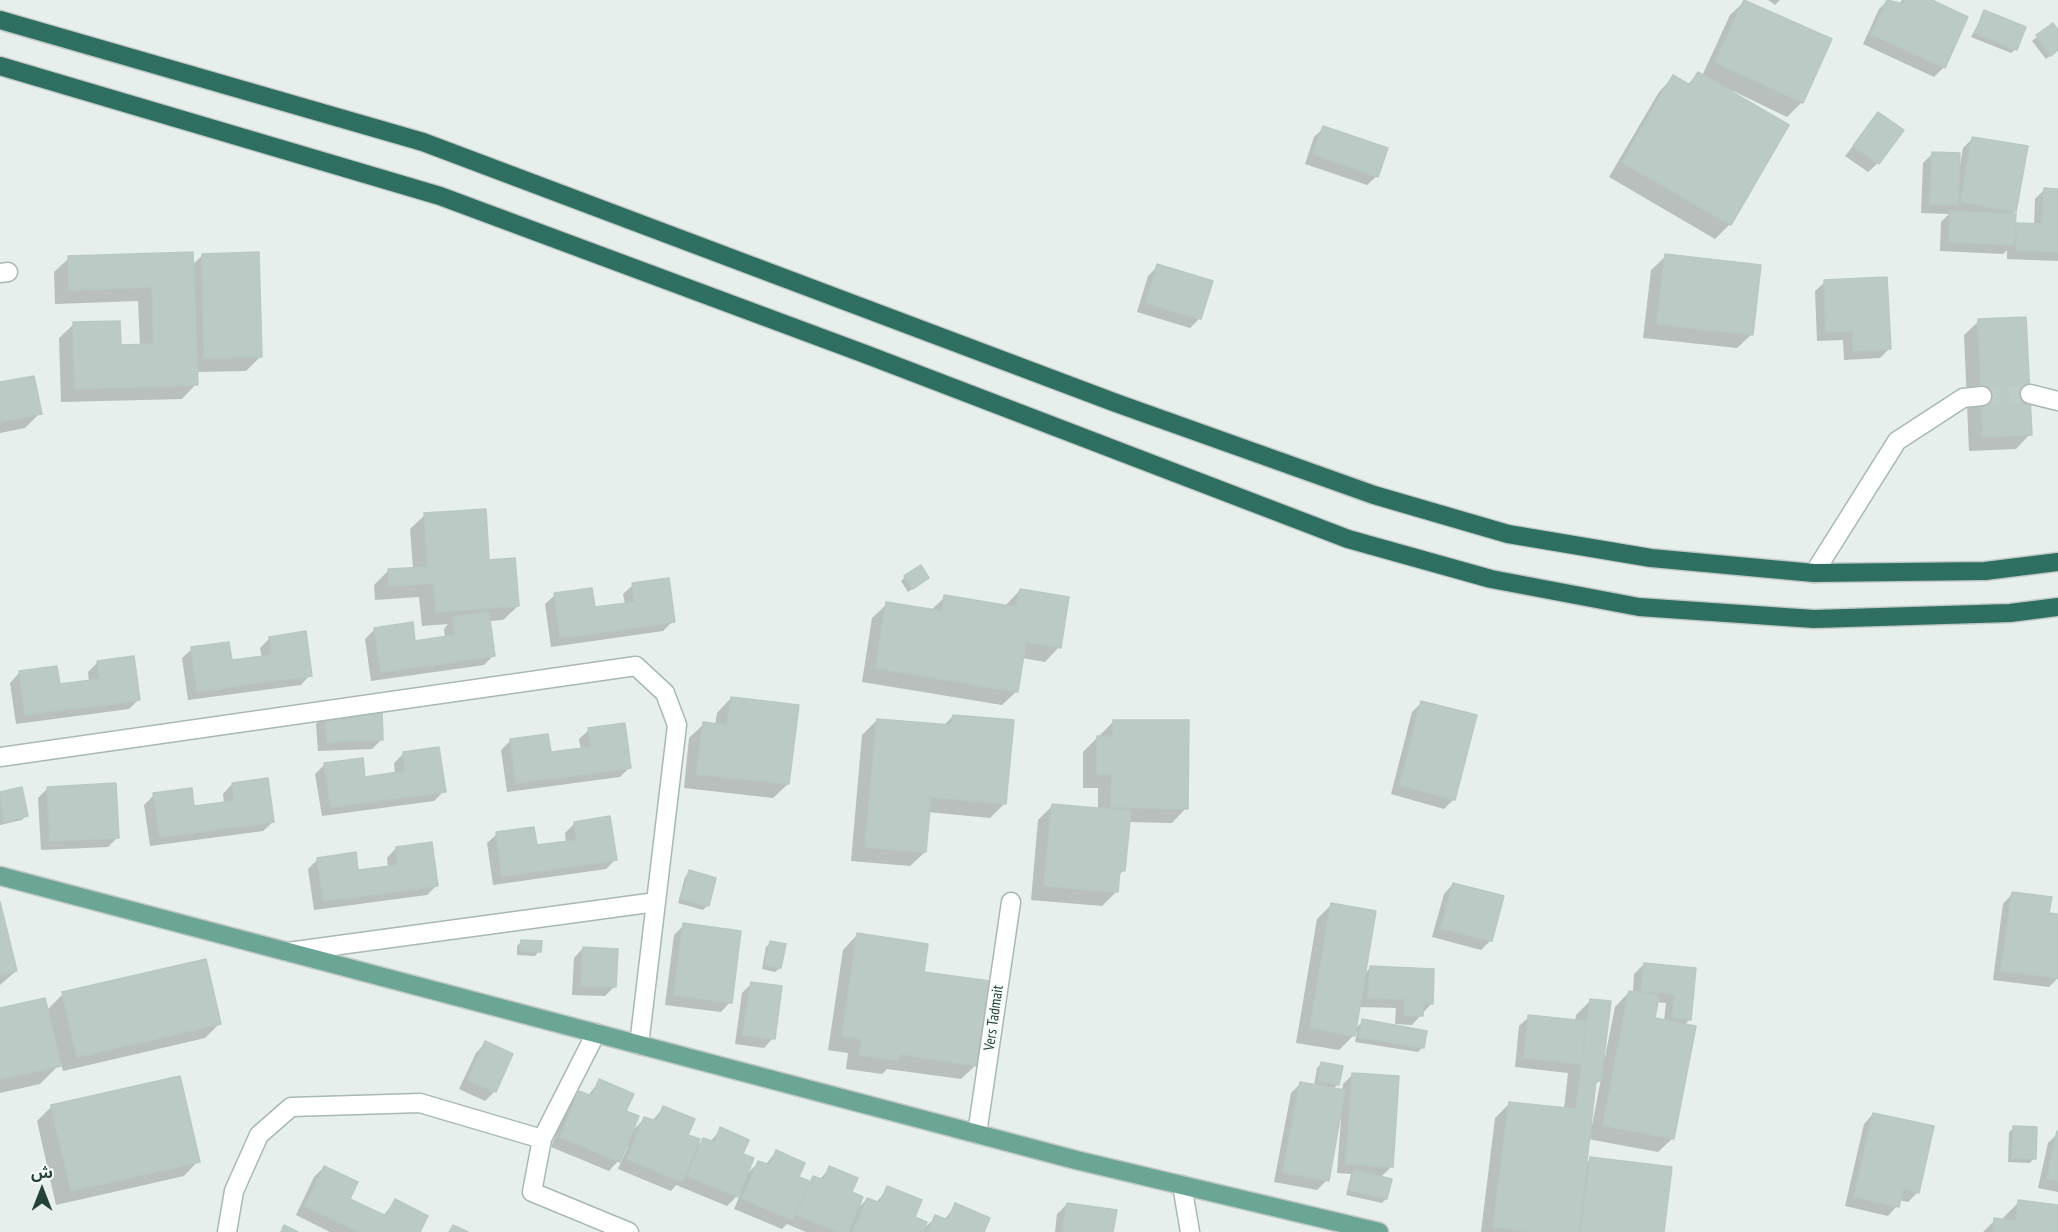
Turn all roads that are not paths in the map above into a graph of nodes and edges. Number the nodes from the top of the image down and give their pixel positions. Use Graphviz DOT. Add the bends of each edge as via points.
graph roads {
  1 [pos="0,20"];
  2 [pos="0,66"];
  3 [pos="2030,394"];
  4 [pos="1982,396"];
  5 [pos="2058,401"];
  6 [pos="2058,562"];
  7 [pos="1814,573"];
  8 [pos="2058,607"];
  9 [pos="0,757"];
  10 [pos="0,876"];
  11 [pos="656,902"];
  12 [pos="1011,902"];
  13 [pos="288,952"];
  14 [pos="596,1033"];
  15 [pos="639,1045"];
  16 [pos="977,1134"];
  17 [pos="542,1139"];
  18 [pos="1182,1185"];
  19 [pos="227,1232"];
  20 [pos="629,1232"];
  21 [pos="1190,1232"];
  22 [pos="1379,1232"];
  1 -- 7 [label="highway" via="423,142 1116,403 1374,495 1519,536 1651,558"];
  2 -- 8 [label="highway" via="440,196 1348,539 1491,579 1639,607 1814,619 2010,613"];
  3 -- 5 [label="street"];
  4 -- 7 [label="street" via="1963,398 1897,441"];
  6 -- 7 [label="highway" via="1985,571"];
  9 -- 11 [label="street" via="636,666 665,693 677,725"];
  10 -- 13 [label="main road"];
  11 -- 13 [label="street"];
  11 -- 15 [label="street"];
  12 -- 16 [label="street, Vers Tadmait"];
  13 -- 14 [label="main road"];
  14 -- 15 [label="main road"];
  14 -- 17 [label="street"];
  15 -- 16 [label="main road"];
  16 -- 18 [label="main road"];
  17 -- 19 [label="street" via="420,1103 291,1107 259,1135 234,1191"];
  17 -- 20 [label="street" via="532,1192"];
  18 -- 21 [label="street"];
  18 -- 22 [label="main road"];
}
